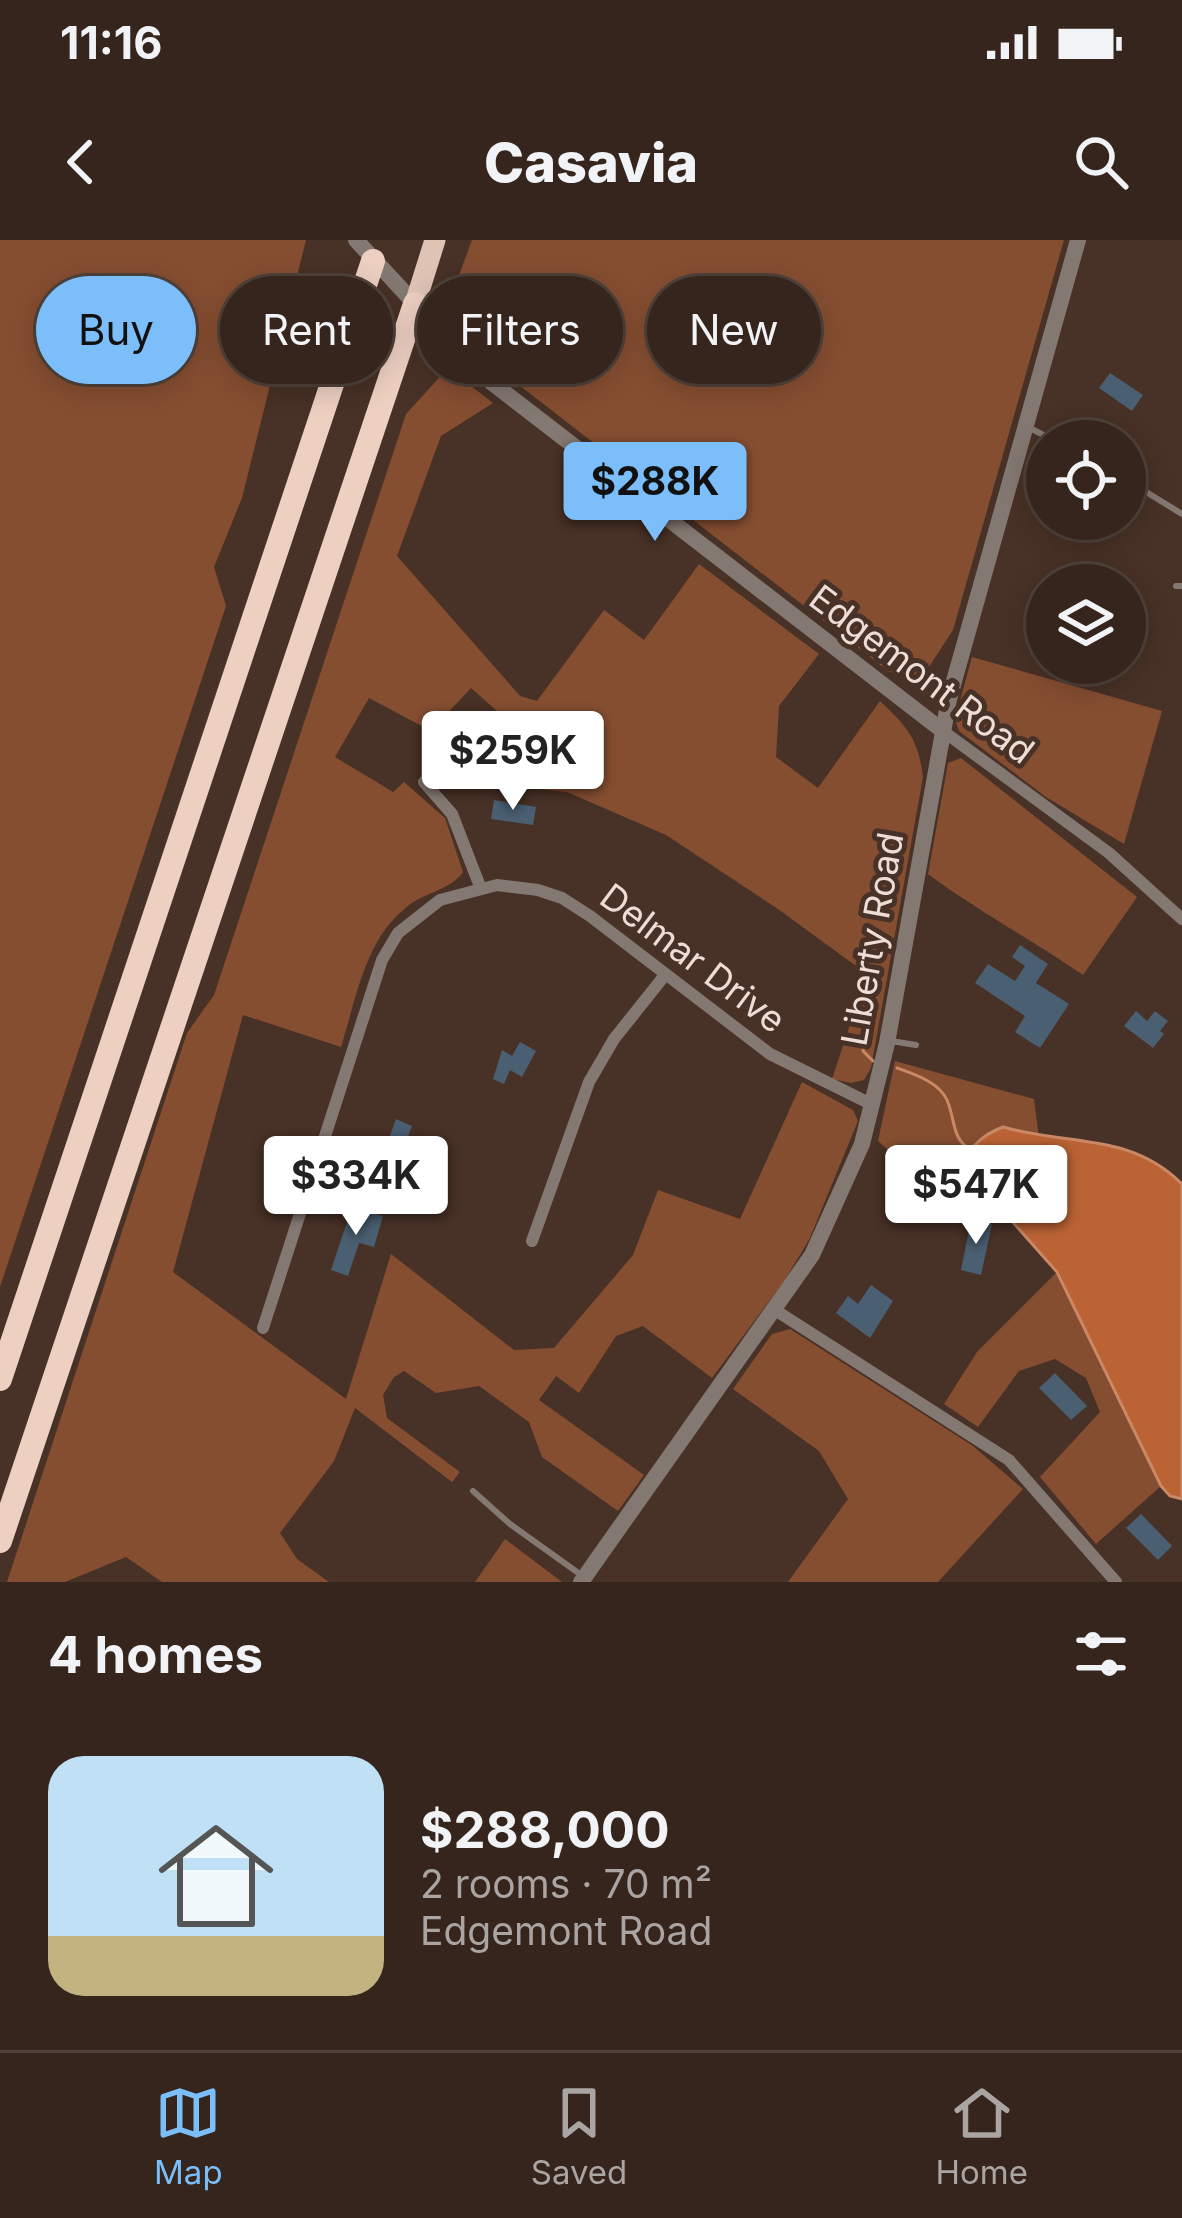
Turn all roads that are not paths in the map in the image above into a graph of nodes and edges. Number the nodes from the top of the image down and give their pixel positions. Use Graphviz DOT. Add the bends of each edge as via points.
graph roads {
  1 [pos="356,240"];
  2 [pos="434,240"];
  3 [pos="1078,240"];
  4 [pos="377,251"];
  5 [pos="415,304"];
  6 [pos="1025,425"];
  7 [pos="1146,492"];
  8 [pos="1182,514"];
  9 [pos="943,731"];
  10 [pos="424,782"];
  11 [pos="481,889"];
  12 [pos="1180,911"];
  13 [pos="665,975"];
  14 [pos="888,1040"];
  15 [pos="916,1045"];
  16 [pos="873,1105"];
  17 [pos="532,1241"];
  18 [pos="776,1310"];
  19 [pos="263,1328"];
  20 [pos="0,1379"];
  21 [pos="473,1491"];
  22 [pos="0,1540"];
  23 [pos="583,1580"];
  24 [pos="1116,1582"];
  1 -- 4 [label="street, Edgemont Road"];
  2 -- 5 [label="highway"];
  3 -- 6 [label="street, Liberty Road"];
  4 -- 5 [label="street, Edgemont Road"];
  4 -- 20 [label="highway"];
  5 -- 9 [label="street, Edgemont Road" via="509,398"];
  5 -- 22 [label="highway"];
  6 -- 9 [label="street, Liberty Road"];
  7 -- 8 [label="lane"];
  9 -- 12 [label="street, Edgemont Road"];
  9 -- 14 [label="street, Liberty Road"];
  10 -- 11 [label="street" via="452,814"];
  11 -- 13 [label="street, Delmar Drive" via="514,886 562,898"];
  11 -- 19 [label="street, Delmar Drive" via="422,911 382,960"];
  13 -- 16 [label="street, Delmar Drive" via="770,1054"];
  13 -- 17 [label="street" via="596,1067"];
  14 -- 15 [label="lane"];
  14 -- 16 [label="street, Liberty Road"];
  16 -- 18 [label="street, Liberty Road" via="840,1201"];
  18 -- 23 [label="street, Liberty Road"];
  18 -- 24 [label="street" via="1009,1460"];
  21 -- 23 [label="lane"];
}
